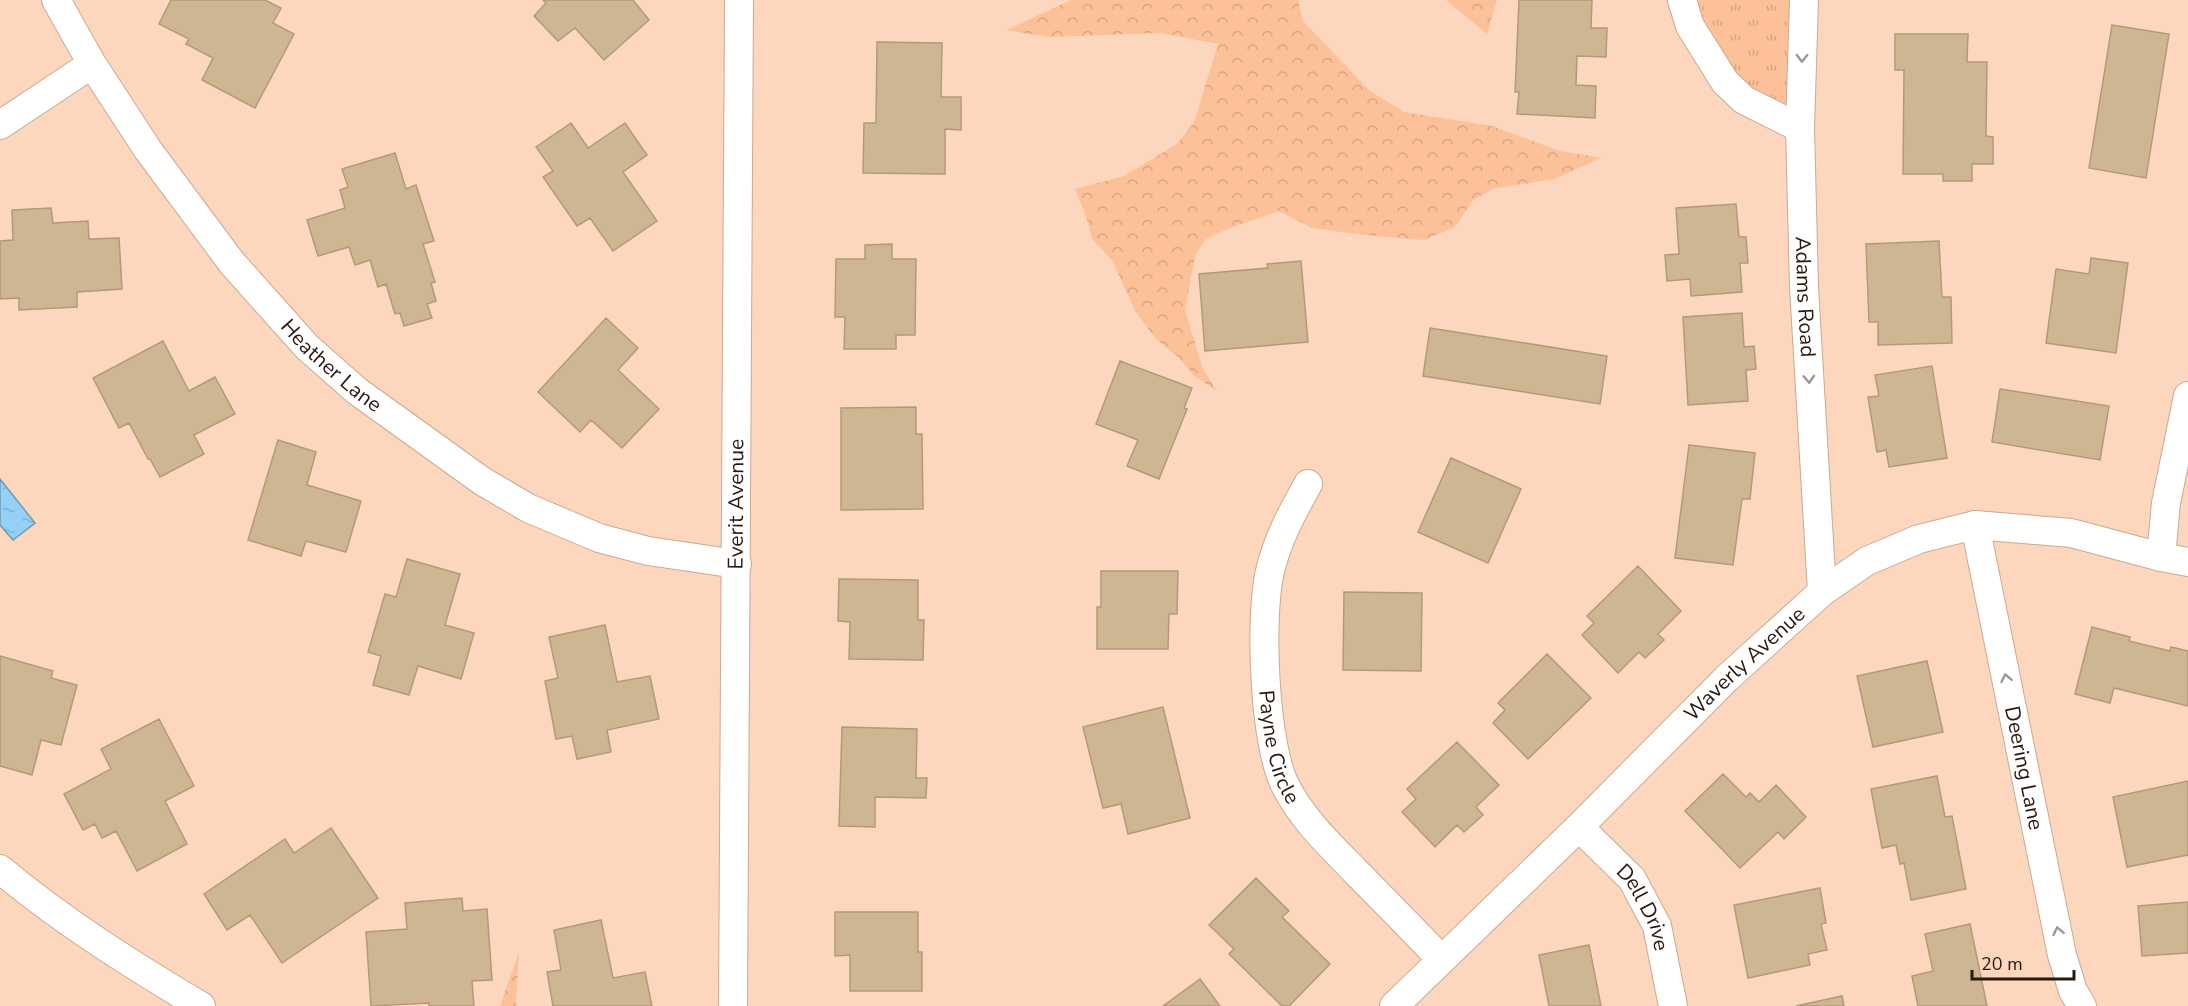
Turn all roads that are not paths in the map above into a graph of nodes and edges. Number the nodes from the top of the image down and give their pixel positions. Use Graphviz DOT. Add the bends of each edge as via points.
graph roads {
  1 [pos="56,0"];
  2 [pos="739,0"];
  3 [pos="1682,0"];
  4 [pos="1804,0"];
  5 [pos="92,64"];
  6 [pos="0,125"];
  7 [pos="1800,128"];
  8 [pos="2188,396"];
  9 [pos="1308,484"];
  10 [pos="1975,525"];
  11 [pos="2161,557"];
  12 [pos="2188,562"];
  13 [pos="737,564"];
  14 [pos="1822,592"];
  15 [pos="1579,827"];
  16 [pos="0,869"];
  17 [pos="1441,959"];
  18 [pos="201,1006"];
  19 [pos="733,1006"];
  20 [pos="1394,1006"];
  21 [pos="1673,1006"];
  22 [pos="2082,1006"];
  1 -- 5 [label="street, Heather Lane"];
  2 -- 13 [label="street, Everit Avenue"];
  3 -- 7 [label="street" via="1690,26 1725,82 1744,100"];
  4 -- 7 [label="street, Adams Road, one-way"];
  5 -- 6 [label="street"];
  5 -- 13 [label="street, Heather Lane" via="148,150 231,263 307,346 357,391 482,481 528,508 599,538 666,554"];
  7 -- 14 [label="street, Adams Road, one-way" via="1804,287"];
  8 -- 11 [label="street" via="2166,503"];
  9 -- 17 [label="street, Payne Circle" via="1284,526 1270,573 1264,632 1274,750 1286,787 1314,829"];
  10 -- 11 [label="street, Waverly Avenue" via="2071,533"];
  10 -- 14 [label="street, Waverly Avenue" via="1919,539 1867,561"];
  22 -- 10 [label="street, Deering Lane, one-way" via="2062,955"];
  11 -- 12 [label="street, Waverly Avenue"];
  13 -- 19 [label="street, Everit Avenue"];
  14 -- 15 [label="street, Waverly Avenue" via="1727,678"];
  15 -- 17 [label="street, Waverly Avenue"];
  15 -- 21 [label="street, Dell Drive" via="1632,879 1657,926"];
  16 -- 18 [label="street" via="139,969"];
  17 -- 20 [label="street, Waverly Avenue"];
}
